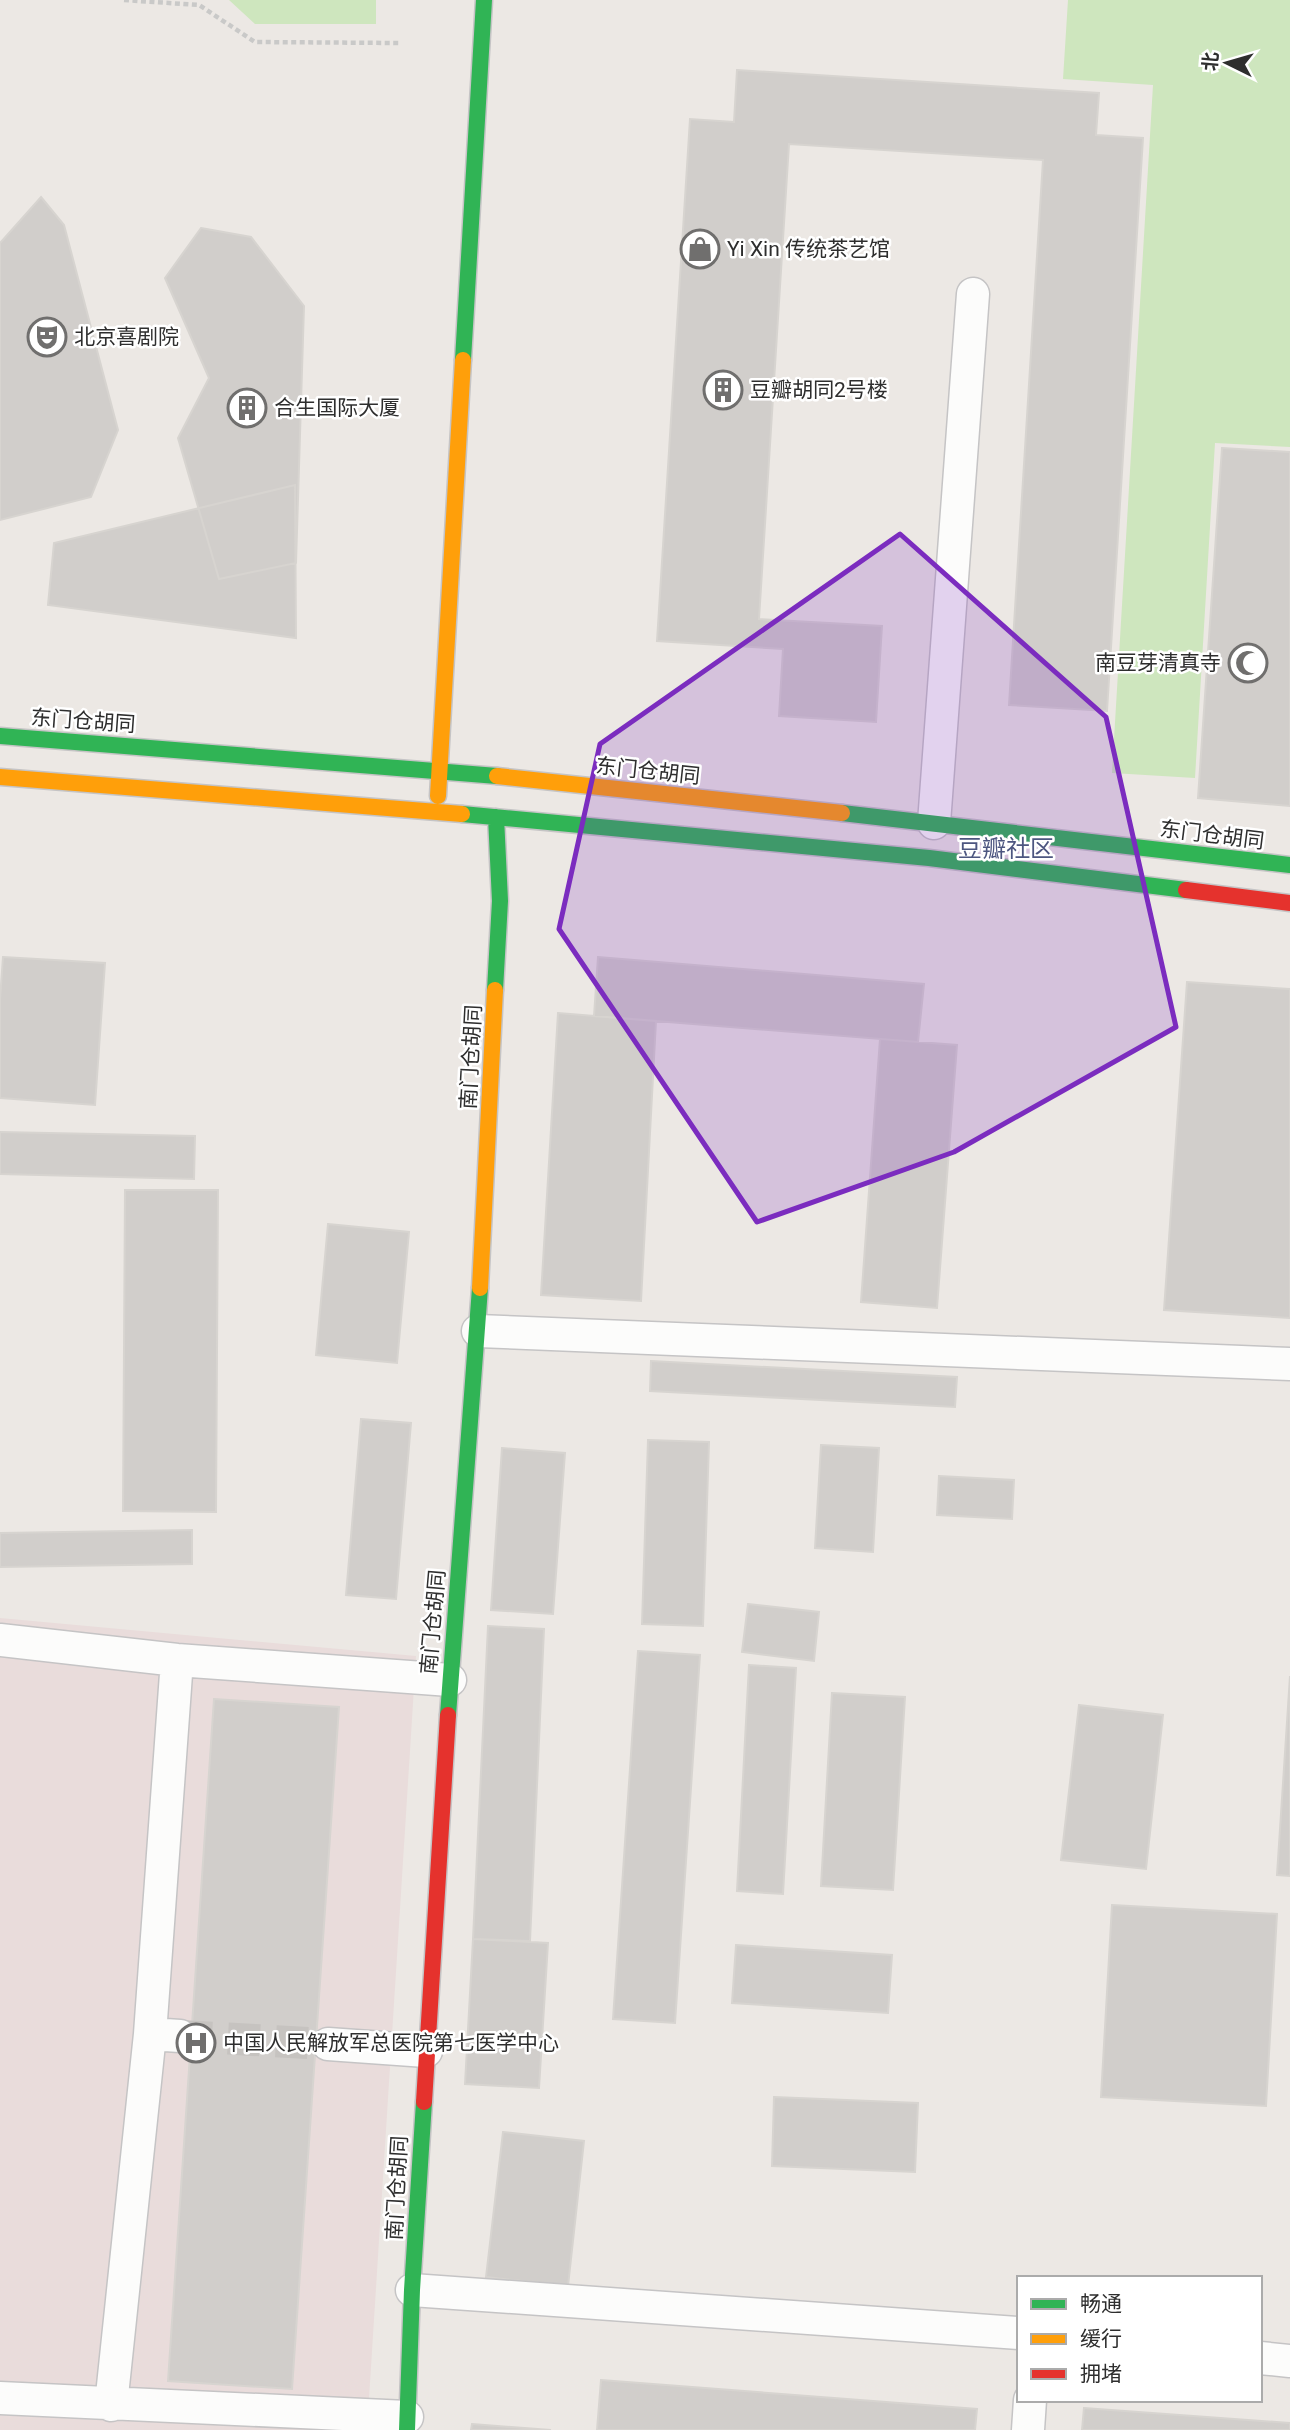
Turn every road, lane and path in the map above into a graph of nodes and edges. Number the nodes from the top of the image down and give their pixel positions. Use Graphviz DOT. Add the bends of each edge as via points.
graph roads {
  1 [pos="124,0"];
  2 [pos="484,0"];
  3 [pos="399,43"];
  4 [pos="972,294"];
  5 [pos="0,736"];
  6 [pos="439,770"];
  7 [pos="0,777"];
  8 [pos="437,812"];
  9 [pos="496,817"];
  10 [pos="934,823"];
  11 [pos="1290,865"];
  12 [pos="1290,903"];
  13 [pos="478,1331"];
  14 [pos="1290,1364"];
  15 [pos="0,1640"];
  16 [pos="177,1660"];
  17 [pos="450,1680"];
  18 [pos="328,2044"];
  19 [pos="426,2051"];
  20 [pos="412,2290"];
  21 [pos="1017,2333"];
  22 [pos="1262,2358"];
  23 [pos="1290,2361"];
  24 [pos="0,2398"];
  25 [pos="1030,2402"];
  26 [pos="111,2404"];
  27 [pos="407,2424"];
  28 [pos="1028,2430"];
  1 -- 3 [label="path" via="199,5 255,42"];
  2 -- 6 [label="street"];
  4 -- 10 [label="street"];
  5 -- 6 [label="street, 东门仓胡同"];
  6 -- 8 [label="street"];
  6 -- 10 [label="street, 东门仓胡同"];
  7 -- 8 [label="street"];
  8 -- 9 [label="street"];
  9 -- 12 [label="street" via="929,858"];
  9 -- 13 [label="street, 南门仓胡同" via="500,901"];
  10 -- 11 [label="street, 东门仓胡同"];
  13 -- 14 [label="street"];
  13 -- 17 [label="street, 南门仓胡同"];
  15 -- 16 [label="street"];
  16 -- 17 [label="street"];
  16 -- 26 [label="street" via="164,2035"];
  17 -- 19 [label="street, 南门仓胡同"];
  18 -- 19 [label="street"];
  19 -- 20 [label="street, 南门仓胡同"];
  20 -- 21 [label="street"];
  20 -- 27 [label="street, 南门仓胡同"];
  22 -- 23 [label="street"];
  24 -- 26 [label="street"];
  25 -- 28 [label="street"];
  26 -- 27 [label="street"];
}
